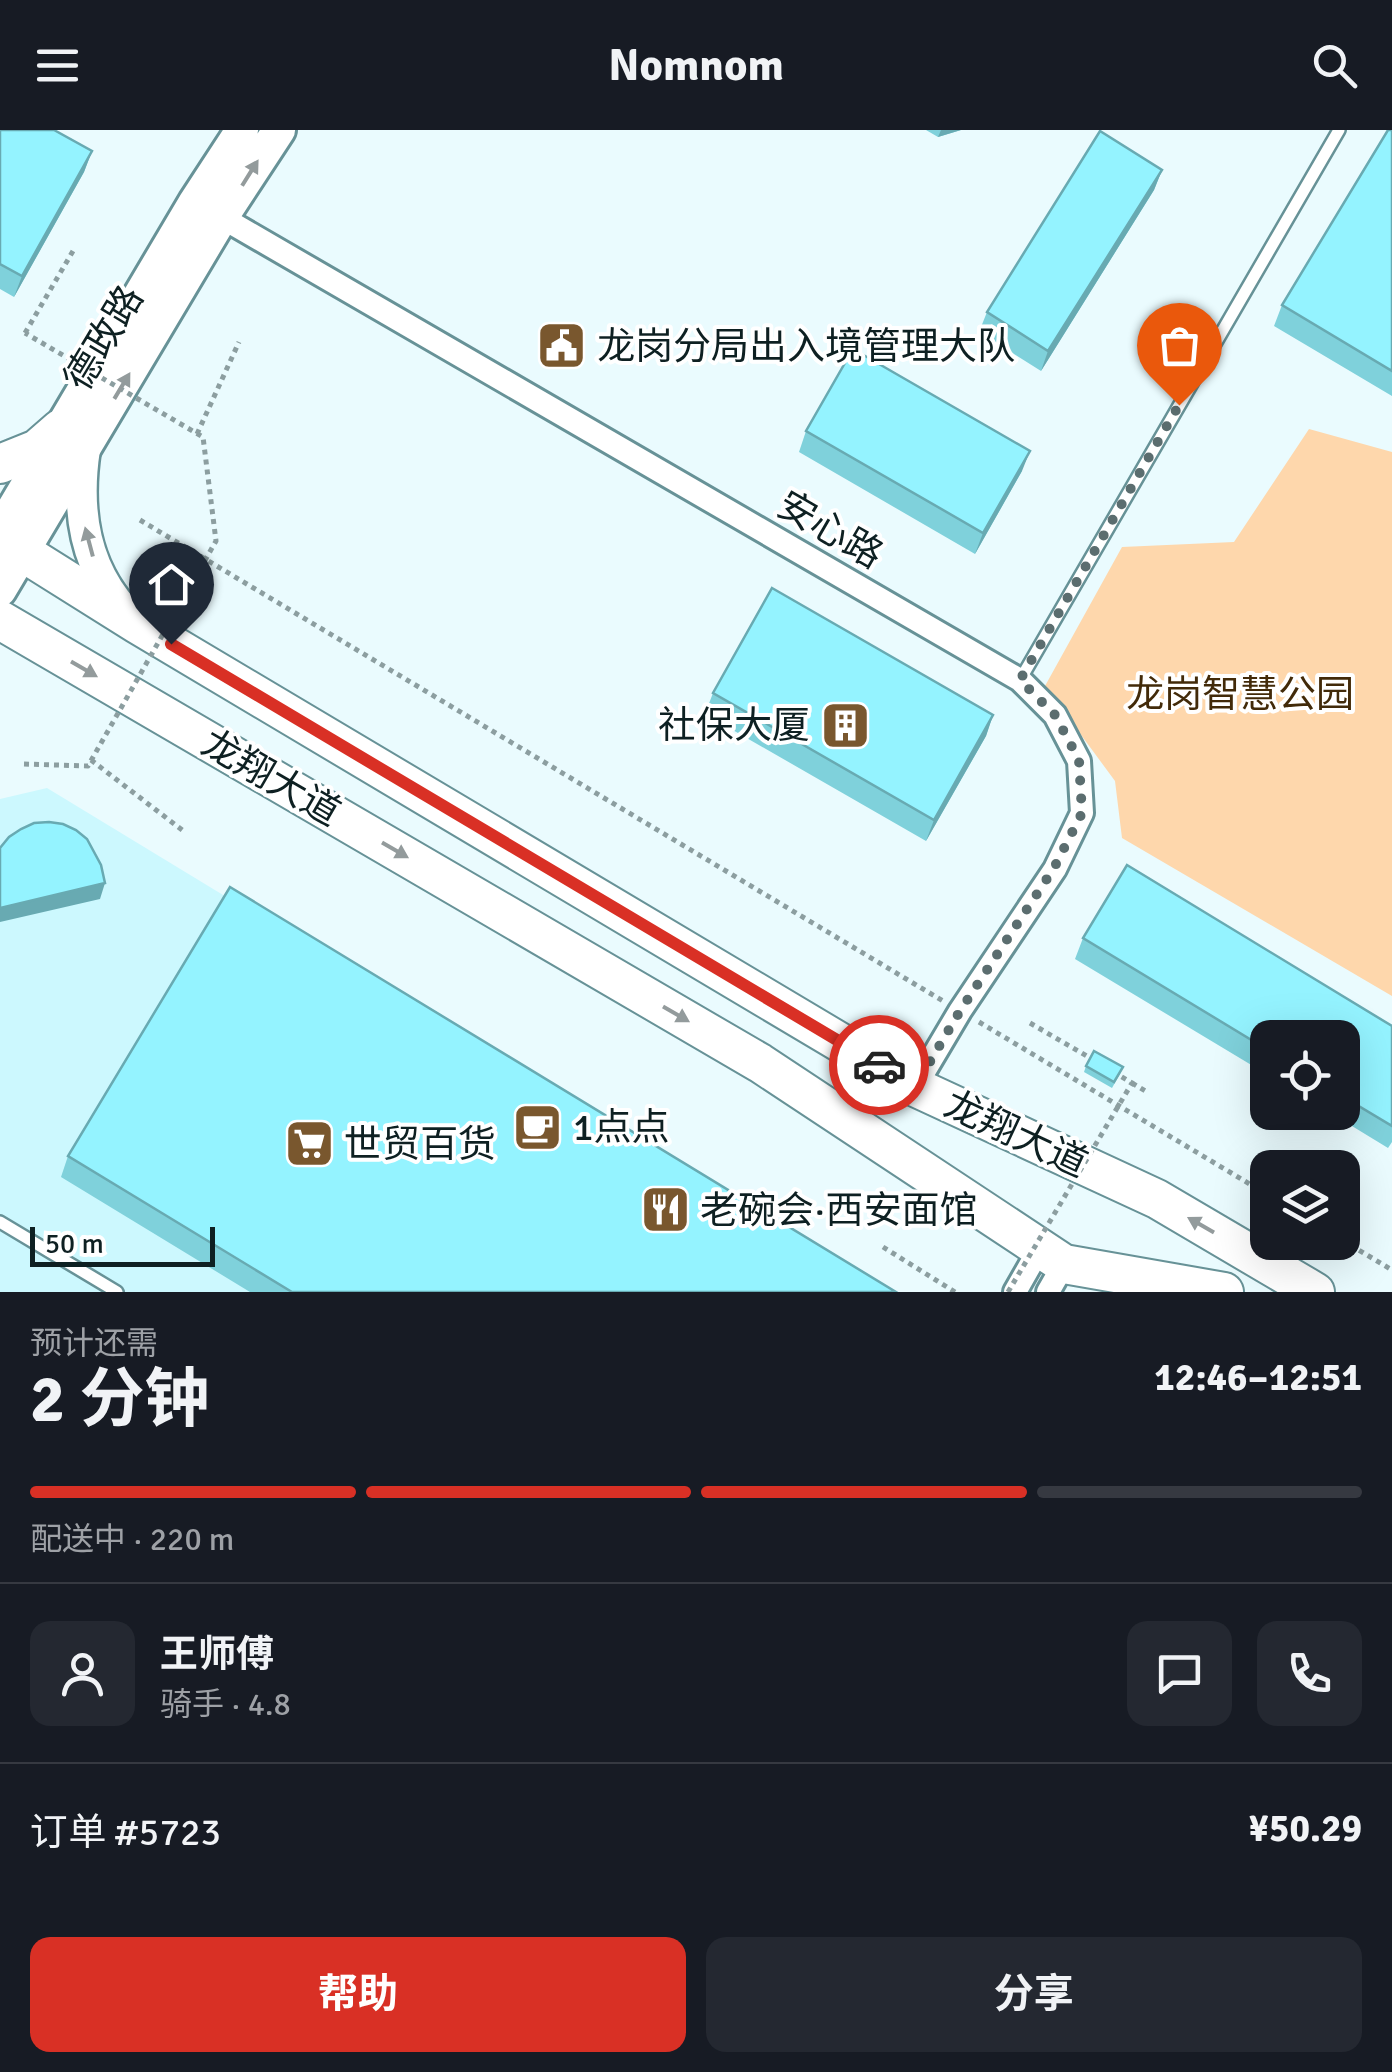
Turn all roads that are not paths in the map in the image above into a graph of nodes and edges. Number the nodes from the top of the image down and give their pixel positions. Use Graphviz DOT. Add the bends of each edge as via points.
graph roads {
  1 [pos="242,130"];
  2 [pos="279,130"];
  3 [pos="1338,130"];
  4 [pos="208,210"];
  5 [pos="73,438"];
  6 [pos="0,464"];
  7 [pos="7,540"];
  8 [pos="0,590"];
  9 [pos="0,620"];
  10 [pos="137,624"];
  11 [pos="1020,680"];
  12 [pos="915,1087"];
  13 [pos="0,1222"];
  14 [pos="1051,1268"];
  15 [pos="117,1292"];
  16 [pos="1011,1292"];
  17 [pos="1224,1292"];
  18 [pos="1315,1292"];
  1 -- 4 [label="main road, 德政路"];
  4 -- 2 [label="main road, 德政路, one-way"];
  3 -- 11 [label="lane"];
  4 -- 5 [label="main road, 德政路"];
  4 -- 11 [label="street, 安心路"];
  5 -- 6 [label="main road"];
  5 -- 7 [label="main road, 德政路"];
  10 -- 5 [label="street, one-way" via="114,599 86,539"];
  7 -- 8 [label="main road, 德政路"];
  7 -- 10 [label="main road, 龙翔大道"];
  9 -- 14 [label="main road, 龙翔大道, one-way" via="760,1063"];
  10 -- 12 [label="main road, 龙翔大道"];
  11 -- 12 [label="street, 安心路" via="1055,715 1079,760 1082,813"];
  18 -- 12 [label="main road, 龙翔大道, one-way" via="1157,1199"];
  13 -- 15 [label="lane"];
  14 -- 16 [label="street"];
  14 -- 17 [label="main road, 龙翔大道"];
}
